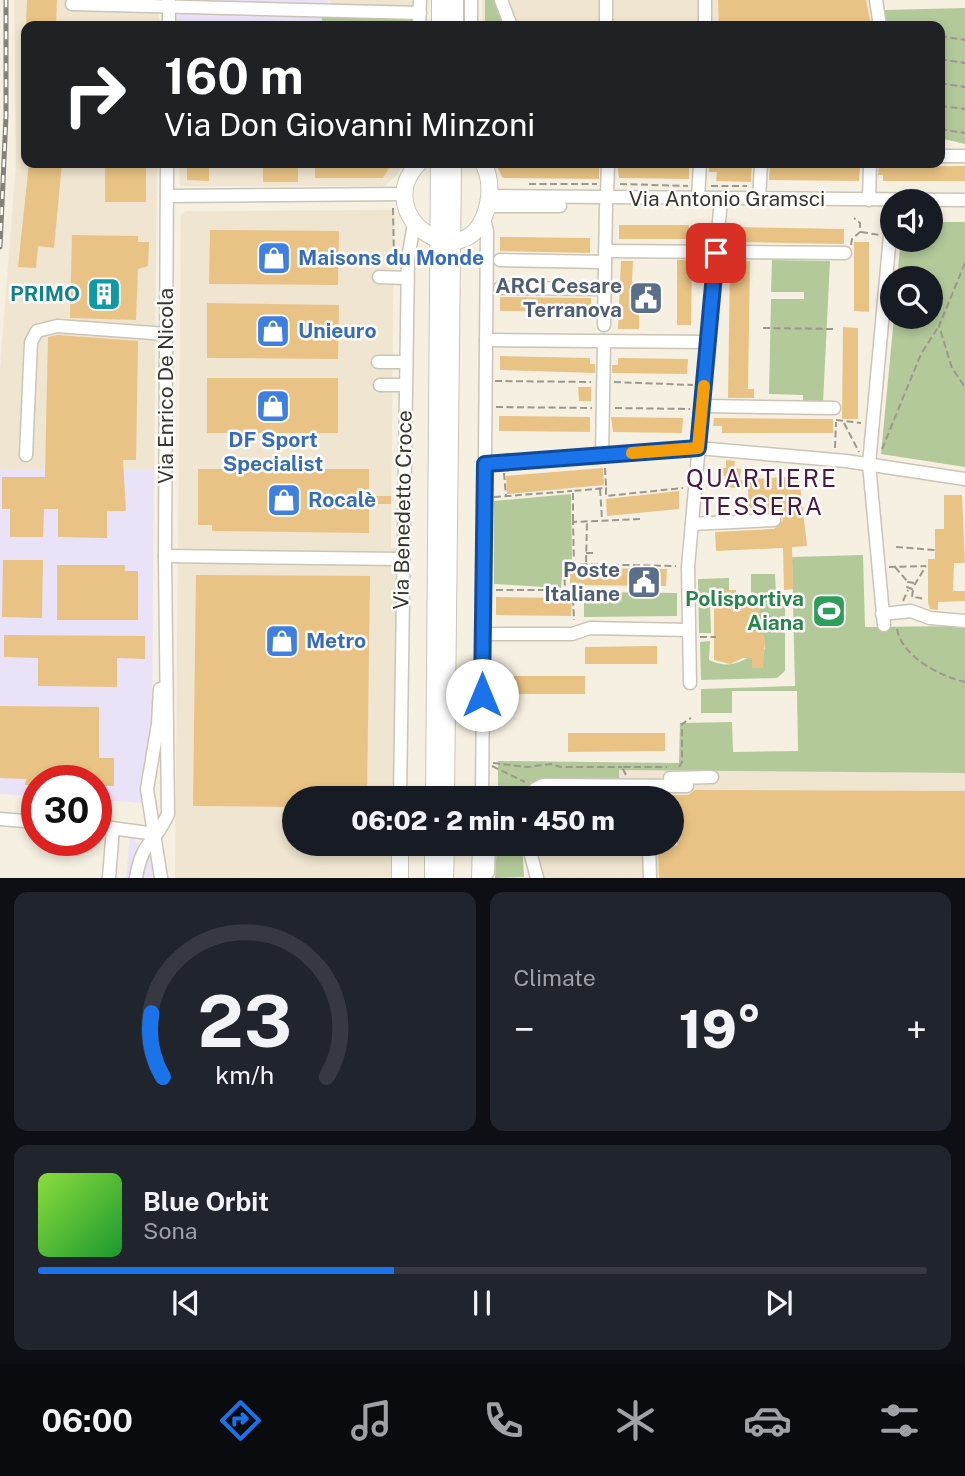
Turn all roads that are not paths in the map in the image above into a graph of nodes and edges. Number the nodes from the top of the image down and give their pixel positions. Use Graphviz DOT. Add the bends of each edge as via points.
graph roads {
  1 [pos="440,0"];
  2 [pos="455,0"];
  3 [pos="471,0"];
  4 [pos="500,0"];
  5 [pos="606,0"];
  6 [pos="705,0"];
  7 [pos="876,0"];
  8 [pos="72,4"];
  9 [pos="169,4"];
  10 [pos="420,13"];
  11 [pos="440,21"];
  12 [pos="455,21"];
  13 [pos="471,21"];
  14 [pos="509,21"];
  15 [pos="606,21"];
  16 [pos="705,21"];
  17 [pos="879,21"];
  18 [pos="945,156"];
  19 [pos="965,156"];
  20 [pos="167,168"];
  21 [pos="414,168"];
  22 [pos="439,168"];
  23 [pos="452,168"];
  24 [pos="485,168"];
  25 [pos="608,168"];
  26 [pos="700,168"];
  27 [pos="761,168"];
  28 [pos="870,168"];
  29 [pos="167,195"];
  30 [pos="399,195"];
  31 [pos="698,198"];
  32 [pos="759,199"];
  33 [pos="869,200"];
  34 [pos="880,200"];
  35 [pos="943,200"];
  36 [pos="965,200"];
  37 [pos="607,202"];
  38 [pos="721,203"];
  39 [pos="487,207"];
  40 [pos="880,208"];
  41 [pos="943,208"];
  42 [pos="965,209"];
  43 [pos="414,223"];
  44 [pos="445,241"];
  45 [pos="889,252"];
  46 [pos="716,253"];
  47 [pos="845,253"];
  48 [pos="605,256"];
  49 [pos="500,260"];
  50 [pos="379,278"];
  51 [pos="407,278"];
  52 [pos="500,288"];
  53 [pos="605,289"];
  54 [pos="604,324"];
  55 [pos="167,334"];
  56 [pos="486,340"];
  57 [pos="604,341"];
  58 [pos="708,342"];
  59 [pos="378,362"];
  60 [pos="406,362"];
  61 [pos="380,385"];
  62 [pos="405,385"];
  63 [pos="702,406"];
  64 [pos="835,415"];
  65 [pos="698,448"];
  66 [pos="26,455"];
  67 [pos="603,461"];
  68 [pos="485,464"];
  69 [pos="869,464"];
  70 [pos="965,480"];
  71 [pos="774,520"];
  72 [pos="692,524"];
  73 [pos="165,556"];
  74 [pos="402,559"];
  75 [pos="165,577"];
  76 [pos="965,621"];
  77 [pos="482,634"];
  78 [pos="689,634"];
  79 [pos="690,683"];
  80 [pos="482,766"];
  81 [pos="712,777"];
  82 [pos="626,782"];
  83 [pos="400,786"];
  84 [pos="434,786"];
  85 [pos="446,786"];
  86 [pos="482,786"];
  87 [pos="490,786"];
  88 [pos="548,786"];
  89 [pos="635,786"];
  90 [pos="684,786"];
  91 [pos="687,786"];
  92 [pos="0,819"];
  93 [pos="21,821"];
  94 [pos="113,828"];
  95 [pos="156,834"];
  96 [pos="400,856"];
  97 [pos="433,856"];
  98 [pos="446,856"];
  99 [pos="481,856"];
  100 [pos="489,856"];
  101 [pos="528,856"];
  102 [pos="531,856"];
  103 [pos="649,856"];
  104 [pos="109,877"];
  105 [pos="136,877"];
  106 [pos="161,877"];
  107 [pos="401,877"];
  108 [pos="433,877"];
  109 [pos="445,877"];
  110 [pos="481,877"];
  111 [pos="528,877"];
  112 [pos="537,877"];
  113 [pos="650,877"];
  1 -- 11 [label="main road"];
  2 -- 12 [label="main road"];
  3 -- 13 [label="street"];
  4 -- 14 [label="street"];
  5 -- 15 [label="street"];
  6 -- 16 [label="street"];
  7 -- 17 [label="street"];
  8 -- 9 [label="street"];
  9 -- 10 [label="street"];
  18 -- 19 [label="street"];
  20 -- 29 [label="street, Via Enrico De Nicola"];
  21 -- 30 [label="main road"];
  22 -- 44 [label="main road"];
  23 -- 44 [label="main road"];
  24 -- 39 [label="main road"];
  25 -- 37 [label="street"];
  26 -- 31 [label="street"];
  27 -- 32 [label="street"];
  28 -- 33 [label="street"];
  29 -- 30 [label="street"];
  29 -- 55 [label="street, Via Enrico De Nicola"];
  30 -- 43 [label="main road"];
  31 -- 37 [label="street, Via Antonio Gramsci"];
  31 -- 38 [label="street, Via Antonio Gramsci"];
  32 -- 33 [label="street, Via Antonio Gramsci"];
  32 -- 38 [label="street, Via Antonio Gramsci"];
  33 -- 34 [label="street, Via Antonio Gramsci"];
  35 -- 36 [label="street, Via Antonio Gramsci"];
  37 -- 38 [label="street, Via Antonio Gramsci"];
  37 -- 39 [label="street, Via Antonio Gramsci"];
  37 -- 48 [label="street"];
  38 -- 40 [label="street, Via Antonio Gramsci"];
  38 -- 46 [label="street"];
  39 -- 44 [label="main road" via="474,234"];
  39 -- 56 [label="street"];
  41 -- 42 [label="street"];
  43 -- 44 [label="main road"];
  43 -- 51 [label="street, Via Benedetto Croce"];
  44 -- 84 [label="main road"];
  44 -- 85 [label="main road"];
  45 -- 69 [label="street"];
  46 -- 47 [label="street"];
  46 -- 48 [label="street"];
  46 -- 58 [label="street"];
  48 -- 49 [label="street"];
  48 -- 53 [label="street"];
  50 -- 51 [label="street"];
  51 -- 60 [label="street, Via Benedetto Croce"];
  52 -- 53 [label="street"];
  53 -- 54 [label="street"];
  55 -- 66 [label="street" via="57,326 37,331 31,342"];
  55 -- 73 [label="street, Via Enrico De Nicola"];
  56 -- 57 [label="street"];
  56 -- 68 [label="street"];
  57 -- 58 [label="street"];
  57 -- 67 [label="street"];
  58 -- 63 [label="street"];
  59 -- 60 [label="street"];
  60 -- 62 [label="street, Via Benedetto Croce"];
  61 -- 62 [label="street"];
  62 -- 74 [label="street, Via Benedetto Croce"];
  63 -- 64 [label="street"];
  63 -- 65 [label="street"];
  65 -- 67 [label="street"];
  65 -- 69 [label="street"];
  65 -- 72 [label="street"];
  67 -- 68 [label="street"];
  68 -- 77 [label="street"];
  69 -- 70 [label="street"];
  69 -- 76 [label="street" via="888,623 911,611 931,619"];
  71 -- 72 [label="street"];
  72 -- 78 [label="street" via="684,567"];
  73 -- 74 [label="street"];
  73 -- 75 [label="street, Via Enrico De Nicola"];
  74 -- 83 [label="street, Via Benedetto Croce"];
  75 -- 95 [label="street, Via Enrico De Nicola" via="158,724 147,789"];
  75 -- 95 [label="street, Via Enrico De Nicola" via="168,814"];
  77 -- 78 [label="street" via="572,634 590,628"];
  77 -- 80 [label="street"];
  78 -- 79 [label="street"];
  80 -- 86 [label="street"];
  80 -- 87 [label="street"];
  81 -- 82 [label="street"];
  82 -- 88 [label="street"];
  82 -- 89 [label="street"];
  90 -- 91 [label="street"];
  92 -- 93 [label="street"];
  94 -- 95 [label="street"];
  94 -- 104 [label="street"];
  95 -- 105 [label="street" via="143,847"];
  95 -- 106 [label="street, Via Enrico De Nicola"];
  96 -- 107 [label="main road"];
  97 -- 108 [label="main road"];
  98 -- 109 [label="main road"];
  99 -- 110 [label="main road"];
  100 -- 110 [label="street" via="488,872"];
  101 -- 111 [label="street"];
  102 -- 112 [label="street"];
  103 -- 113 [label="street"];
}
